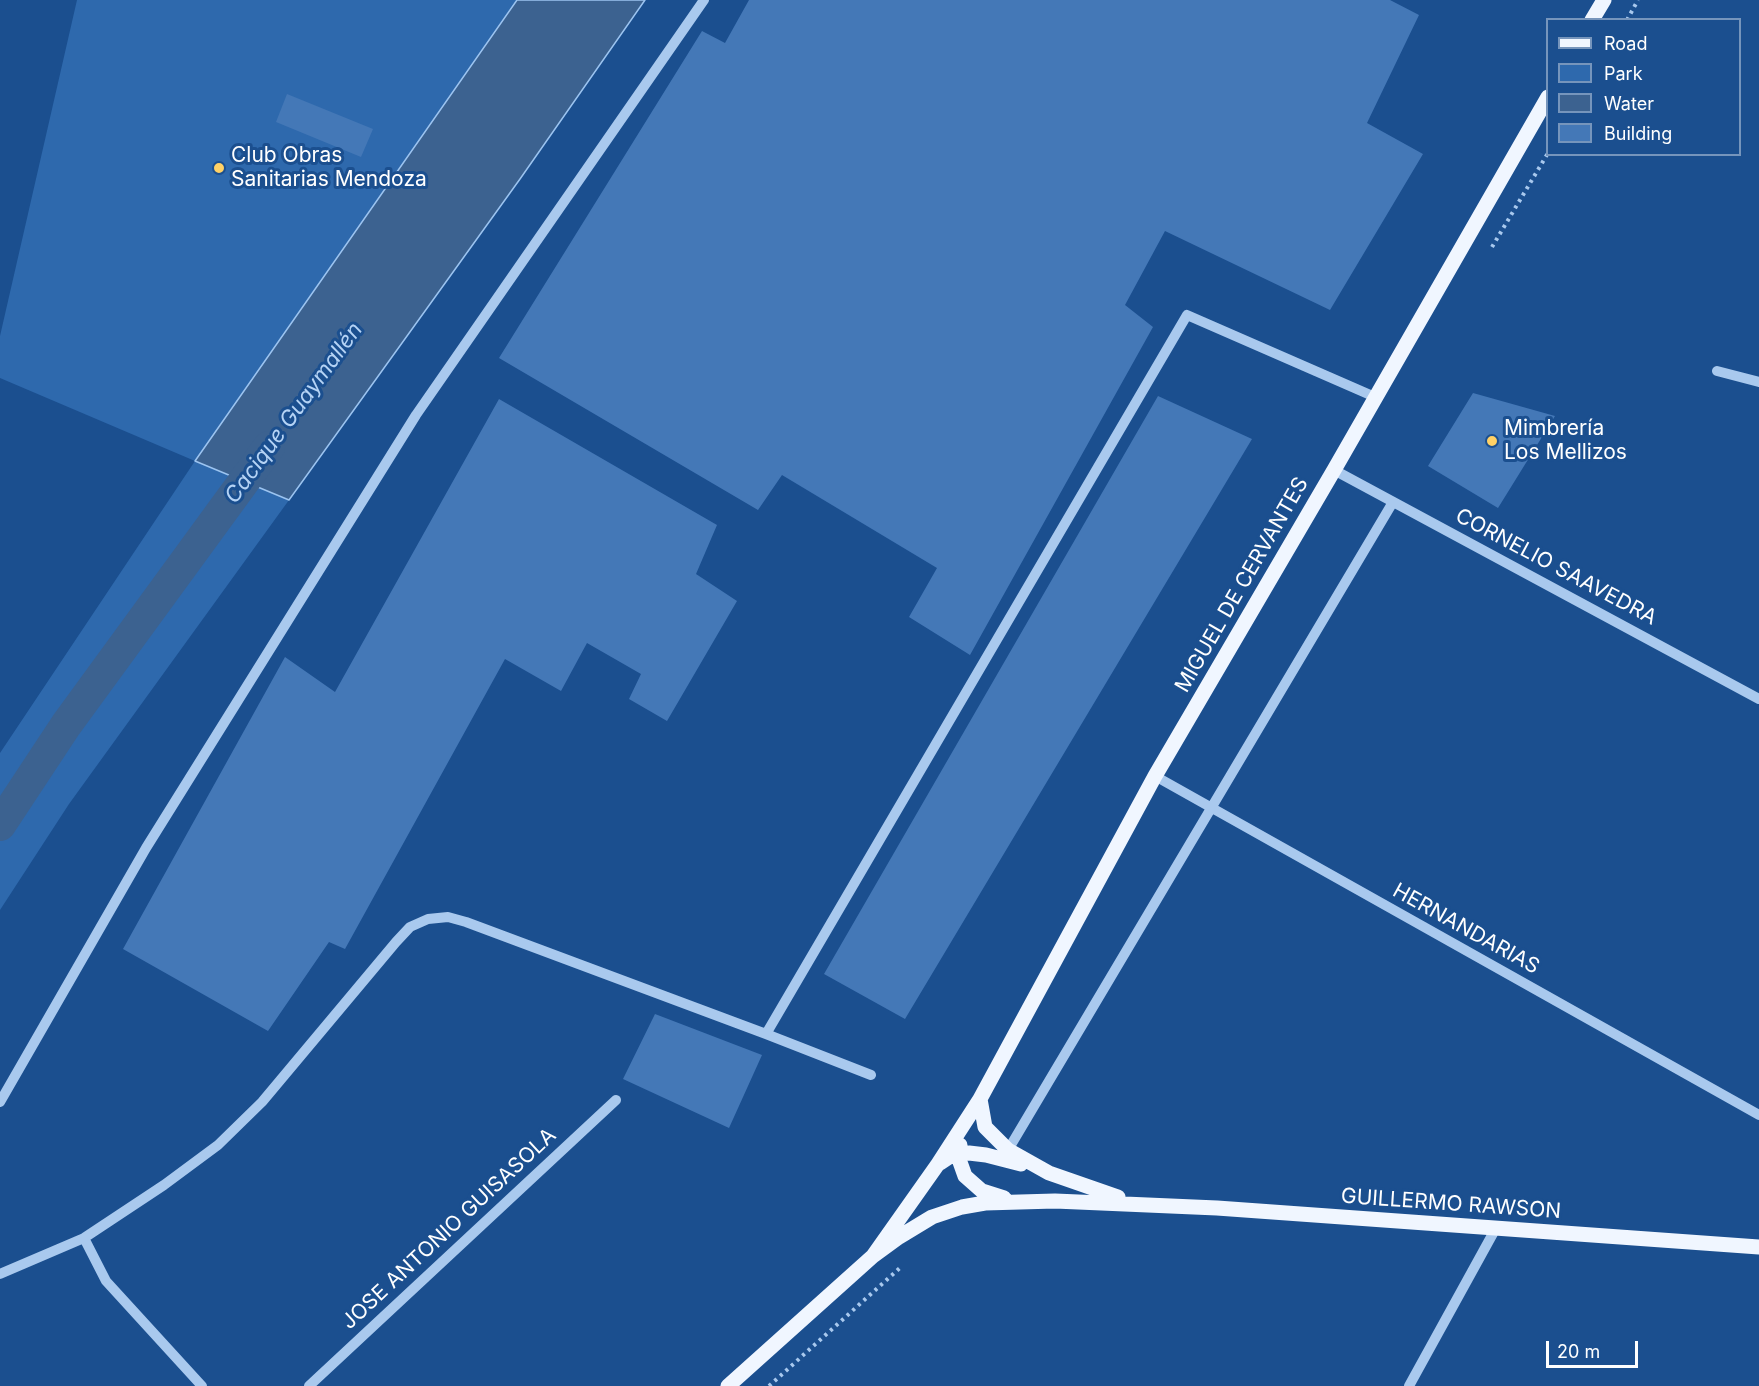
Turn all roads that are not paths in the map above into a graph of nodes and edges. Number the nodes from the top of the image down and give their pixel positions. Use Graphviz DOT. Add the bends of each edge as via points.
graph roads {
  1 [pos="704,0"];
  2 [pos="1604,0"];
  3 [pos="1593,18"];
  4 [pos="1546,100"];
  5 [pos="1717,371"];
  6 [pos="1759,382"];
  7 [pos="1375,397"];
  8 [pos="1334,470"];
  9 [pos="1394,502"];
  10 [pos="1759,699"];
  11 [pos="1155,776"];
  12 [pos="1211,808"];
  13 [pos="766,1034"];
  14 [pos="871,1075"];
  15 [pos="980,1099"];
  16 [pos="616,1100"];
  17 [pos="0,1102"];
  18 [pos="1759,1115"];
  19 [pos="964,1124"];
  20 [pos="1008,1150"];
  21 [pos="960,1154"];
  22 [pos="938,1164"];
  23 [pos="1050,1173"];
  24 [pos="1012,1201"];
  25 [pos="1141,1204"];
  26 [pos="932,1217"];
  27 [pos="1497,1228"];
  28 [pos="84,1238"];
  29 [pos="1759,1247"];
  30 [pos="873,1256"];
  31 [pos="0,1274"];
  32 [pos="202,1386"];
  33 [pos="309,1386"];
  34 [pos="728,1386"];
  35 [pos="1409,1386"];
  1 -- 17 [label="street" via="416,415 146,848"];
  2 -- 3 [label="main road"];
  4 -- 7 [label="main road, MIGUEL DE CERVANTES"];
  5 -- 6 [label="street"];
  7 -- 8 [label="main road, MIGUEL DE CERVANTES"];
  7 -- 13 [label="street" via="1187,315"];
  8 -- 9 [label="street, CORNELIO SAAVEDRA"];
  8 -- 11 [label="main road, MIGUEL DE CERVANTES"];
  9 -- 10 [label="street, CORNELIO SAAVEDRA"];
  9 -- 12 [label="street"];
  11 -- 12 [label="street, HERNANDARIAS"];
  11 -- 15 [label="main road, MIGUEL DE CERVANTES"];
  12 -- 18 [label="street, HERNANDARIAS"];
  12 -- 20 [label="street"];
  13 -- 14 [label="street"];
  13 -- 28 [label="street" via="466,922 448,917 428,919 410,927 396,942 262,1102 218,1145"];
  15 -- 19 [label="main road, MIGUEL DE CERVANTES"];
  15 -- 20 [label="main road, GUILLERMO RAWSON" via="985,1126"];
  16 -- 33 [label="street, JOSE ANTONIO GUISASOLA"];
  19 -- 21 [label="main road, MIGUEL DE CERVANTES"];
  19 -- 22 [label="main road, MIGUEL DE CERVANTES"];
  20 -- 23 [label="main road, GUILLERMO RAWSON"];
  21 -- 22 [label="main road"];
  21 -- 23 [label="main road, GUILLERMO RAWSON" via="986,1155"];
  21 -- 24 [label="main road, GUILLERMO RAWSON" via="965,1176 973,1184"];
  22 -- 30 [label="main road, MIGUEL DE CERVANTES"];
  23 -- 25 [label="main road, GUILLERMO RAWSON"];
  24 -- 25 [label="main road, GUILLERMO RAWSON"];
  24 -- 26 [label="main road, GUILLERMO RAWSON" via="962,1207"];
  25 -- 27 [label="main road, GUILLERMO RAWSON"];
  26 -- 30 [label="main road, MIGUEL DE CERVANTES"];
  27 -- 29 [label="main road, GUILLERMO RAWSON"];
  27 -- 35 [label="street"];
  28 -- 31 [label="street"];
  28 -- 32 [label="street" via="106,1281"];
  30 -- 34 [label="main road, MIGUEL DE CERVANTES"];
}
